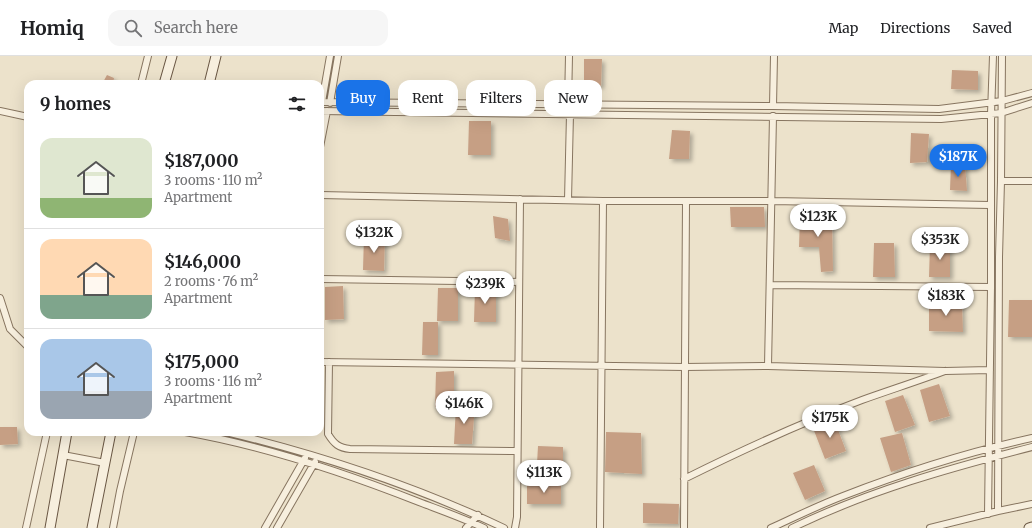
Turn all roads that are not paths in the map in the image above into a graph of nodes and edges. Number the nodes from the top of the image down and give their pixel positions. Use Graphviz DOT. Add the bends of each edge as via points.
graph roads {
  1 [pos="148,56"];
  2 [pos="172,56"];
  3 [pos="216,56"];
  4 [pos="330,56"];
  5 [pos="338,56"];
  6 [pos="569,56"];
  7 [pos="774,56"];
  8 [pos="993,56"];
  9 [pos="1002,56"];
  10 [pos="142,80"];
  11 [pos="165,80"];
  12 [pos="211,80"];
  13 [pos="568,80"];
  14 [pos="324,87"];
  15 [pos="1032,93"];
  16 [pos="1002,101"];
  17 [pos="324,102"];
  18 [pos="330,102"];
  19 [pos="991,103"];
  20 [pos="1032,103"];
  21 [pos="544,104"];
  22 [pos="602,104"];
  23 [pos="773,106"];
  24 [pos="0,111"];
  25 [pos="327,111"];
  26 [pos="1002,113"];
  27 [pos="544,114"];
  28 [pos="602,114"];
  29 [pos="991,114"];
  30 [pos="24,116"];
  31 [pos="570,116"];
  32 [pos="773,116"];
  33 [pos="324,126"];
  34 [pos="1001,181"];
  35 [pos="1032,181"];
  36 [pos="324,195"];
  37 [pos="520,199"];
  38 [pos="568,200"];
  39 [pos="602,201"];
  40 [pos="772,201"];
  41 [pos="686,202"];
  42 [pos="990,205"];
  43 [pos="324,279"];
  44 [pos="519,282"];
  45 [pos="770,286"];
  46 [pos="991,287"];
  47 [pos="0,298"];
  48 [pos="24,343"];
  49 [pos="324,362"];
  50 [pos="329,362"];
  51 [pos="519,365"];
  52 [pos="601,366"];
  53 [pos="768,366"];
  54 [pos="685,367"];
  55 [pos="990,370"];
  56 [pos="945,371"];
  57 [pos="46,436"];
  58 [pos="66,436"];
  59 [pos="110,436"];
  60 [pos="133,436"];
  61 [pos="203,436"];
  62 [pos="243,436"];
  63 [pos="1032,438"];
  64 [pos="998,445"];
  65 [pos="989,447"];
  66 [pos="1032,447"];
  67 [pos="517,450"];
  68 [pos="308,454"];
  69 [pos="63,455"];
  70 [pos="998,456"];
  71 [pos="318,457"];
  72 [pos="989,458"];
  73 [pos="304,462"];
  74 [pos="105,463"];
  75 [pos="314,465"];
  76 [pos="684,479"];
  77 [pos="1032,504"];
  78 [pos="998,511"];
  79 [pos="988,514"];
  80 [pos="478,515"];
  81 [pos="488,520"];
  82 [pos="471,523"];
  83 [pos="26,528"];
  84 [pos="50,528"];
  85 [pos="92,528"];
  86 [pos="113,528"];
  87 [pos="265,528"];
  88 [pos="277,528"];
  89 [pos="466,528"];
  90 [pos="482,528"];
  91 [pos="504,528"];
  92 [pos="515,528"];
  93 [pos="600,528"];
  94 [pos="684,528"];
  95 [pos="771,528"];
  96 [pos="792,528"];
  97 [pos="930,528"];
  1 -- 10 [label="street"];
  2 -- 11 [label="main road"];
  3 -- 12 [label="main road"];
  4 -- 14 [label="street"];
  5 -- 18 [label="street"];
  6 -- 13 [label="street"];
  7 -- 23 [label="street"];
  8 -- 19 [label="street"];
  9 -- 16 [label="street"];
  15 -- 16 [label="street"];
  16 -- 19 [label="street"];
  16 -- 26 [label="street"];
  17 -- 18 [label="street"];
  18 -- 21 [label="street"];
  19 -- 23 [label="street" via="939,109"];
  19 -- 29 [label="street"];
  20 -- 26 [label="street"];
  22 -- 23 [label="street"];
  24 -- 30 [label="street"];
  25 -- 27 [label="street"];
  25 -- 33 [label="street"];
  26 -- 29 [label="street"];
  26 -- 34 [label="street"];
  28 -- 32 [label="street"];
  29 -- 32 [label="street" via="941,119"];
  29 -- 42 [label="street"];
  31 -- 38 [label="street"];
  32 -- 40 [label="street"];
  34 -- 35 [label="street"];
  34 -- 64 [label="street"];
  36 -- 37 [label="street"];
  37 -- 38 [label="street"];
  37 -- 44 [label="street"];
  38 -- 39 [label="street"];
  39 -- 41 [label="street"];
  39 -- 52 [label="street"];
  40 -- 41 [label="street"];
  40 -- 42 [label="street"];
  40 -- 45 [label="street"];
  41 -- 54 [label="street"];
  42 -- 46 [label="street"];
  43 -- 44 [label="street"];
  44 -- 51 [label="street"];
  45 -- 46 [label="street"];
  45 -- 53 [label="street"];
  46 -- 55 [label="street"];
  47 -- 48 [label="street" via="10,329"];
  49 -- 50 [label="street"];
  50 -- 51 [label="street"];
  50 -- 67 [label="street" via="328,434 340,448"];
  51 -- 52 [label="street"];
  51 -- 67 [label="street"];
  52 -- 54 [label="street"];
  52 -- 93 [label="street"];
  53 -- 54 [label="street"];
  53 -- 56 [label="street"];
  54 -- 76 [label="street"];
  55 -- 56 [label="street"];
  55 -- 65 [label="street"];
  56 -- 76 [label="street" via="801,425"];
  57 -- 83 [label="street"];
  58 -- 69 [label="main road"];
  59 -- 74 [label="main road"];
  60 -- 86 [label="street"];
  61 -- 73 [label="street" via="254,447"];
  62 -- 68 [label="street"];
  63 -- 64 [label="street"];
  64 -- 65 [label="street"];
  64 -- 70 [label="street"];
  65 -- 72 [label="street"];
  65 -- 95 [label="street" via="842,496"];
  66 -- 70 [label="street"];
  67 -- 92 [label="street"];
  68 -- 71 [label="street"];
  68 -- 73 [label="street"];
  69 -- 74 [label="street"];
  69 -- 84 [label="main road"];
  70 -- 72 [label="street"];
  70 -- 78 [label="street"];
  71 -- 75 [label="street"];
  71 -- 80 [label="street"];
  72 -- 79 [label="street"];
  72 -- 96 [label="street" via="860,498"];
  73 -- 75 [label="street"];
  73 -- 87 [label="street"];
  74 -- 85 [label="main road"];
  75 -- 82 [label="street" via="375,484"];
  75 -- 88 [label="street"];
  76 -- 94 [label="street"];
  77 -- 78 [label="street"];
  78 -- 79 [label="street"];
  79 -- 97 [label="street"];
  80 -- 81 [label="street"];
  80 -- 82 [label="street"];
  81 -- 90 [label="street"];
  81 -- 91 [label="street"];
  82 -- 89 [label="street"];
  82 -- 90 [label="street"];
}
